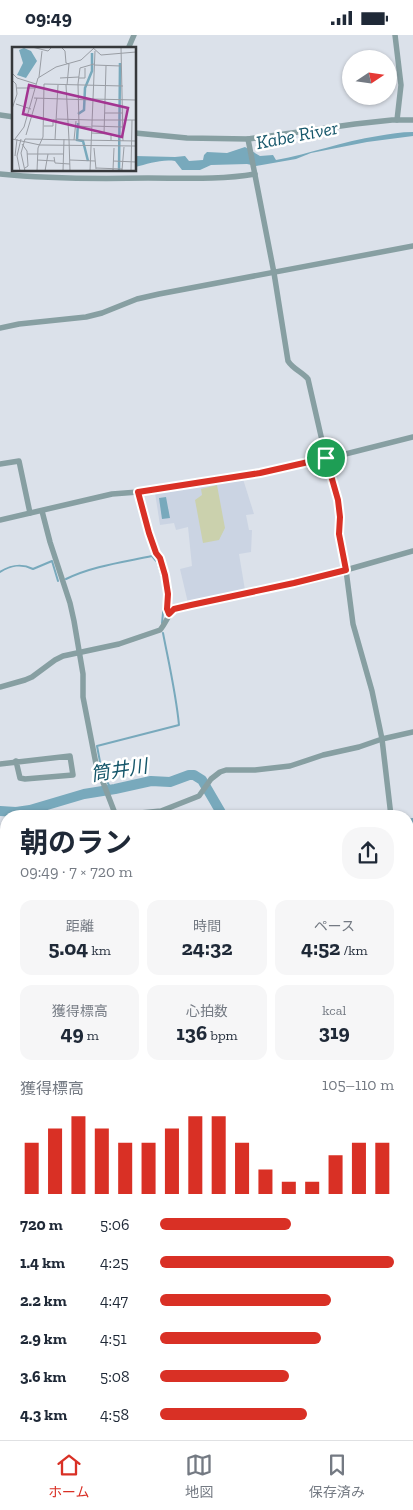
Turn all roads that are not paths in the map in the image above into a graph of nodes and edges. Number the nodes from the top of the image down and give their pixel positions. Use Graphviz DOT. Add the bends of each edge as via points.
graph roads {
  1 [pos="134,35"];
  2 [pos="395,35"];
  3 [pos="129,47"];
  4 [pos="397,121"];
  5 [pos="413,121"];
  6 [pos="136,133"];
  7 [pos="248,142"];
  8 [pos="254,172"];
  9 [pos="0,174"];
  10 [pos="413,246"];
  11 [pos="274,273"];
  12 [pos="0,328"];
  13 [pos="413,437"];
  14 [pos="326,458"];
  15 [pos="0,463"];
  16 [pos="138,492"];
  17 [pos="42,511"];
  18 [pos="30,513"];
  19 [pos="0,520"];
  20 [pos="413,551"];
  21 [pos="346,570"];
  22 [pos="169,614"];
  23 [pos="79,652"];
  24 [pos="0,687"];
  25 [pos="413,732"];
  26 [pos="382,739"];
  27 [pos="16,761"];
  28 [pos="0,764"];
  29 [pos="114,810"];
  30 [pos="164,810"];
  31 [pos="390,810"];
  1 -- 3 [label="street"];
  2 -- 4 [label="street" via="401,85"];
  4 -- 5 [label="street"];
  4 -- 7 [label="street" via="355,124"];
  6 -- 7 [label="street"];
  7 -- 8 [label="street"];
  8 -- 9 [label="street" via="244,176 197,178 84,179"];
  8 -- 11 [label="street"];
  10 -- 11 [label="street"];
  11 -- 12 [label="street" via="137,299 86,317"];
  11 -- 14 [label="street" via="288,361 308,379"];
  13 -- 14 [label="street"];
  14 -- 16 [label="street" via="260,473"];
  14 -- 21 [label="street" via="338,500 339,534"];
  15 -- 18 [label="street" via="19,461"];
  16 -- 17 [label="street" via="112,494"];
  16 -- 22 [label="street" via="165,575"];
  17 -- 18 [label="street"];
  17 -- 23 [label="street" via="70,603"];
  18 -- 19 [label="street"];
  20 -- 21 [label="street"];
  21 -- 22 [label="street" via="174,609"];
  21 -- 26 [label="street" via="353,625"];
  22 -- 23 [label="street" via="160,630 119,644"];
  23 -- 24 [label="street" via="55,660 25,680"];
  23 -- 29 [label="street" via="83,697 96,764"];
  25 -- 26 [label="street"];
  26 -- 30 [label="street" via="282,767 226,770 193,799"];
  26 -- 31 [label="street"];
  27 -- 27 [label="street" via="20,778 73,775 70,756"];
  27 -- 28 [label="street"];
}
